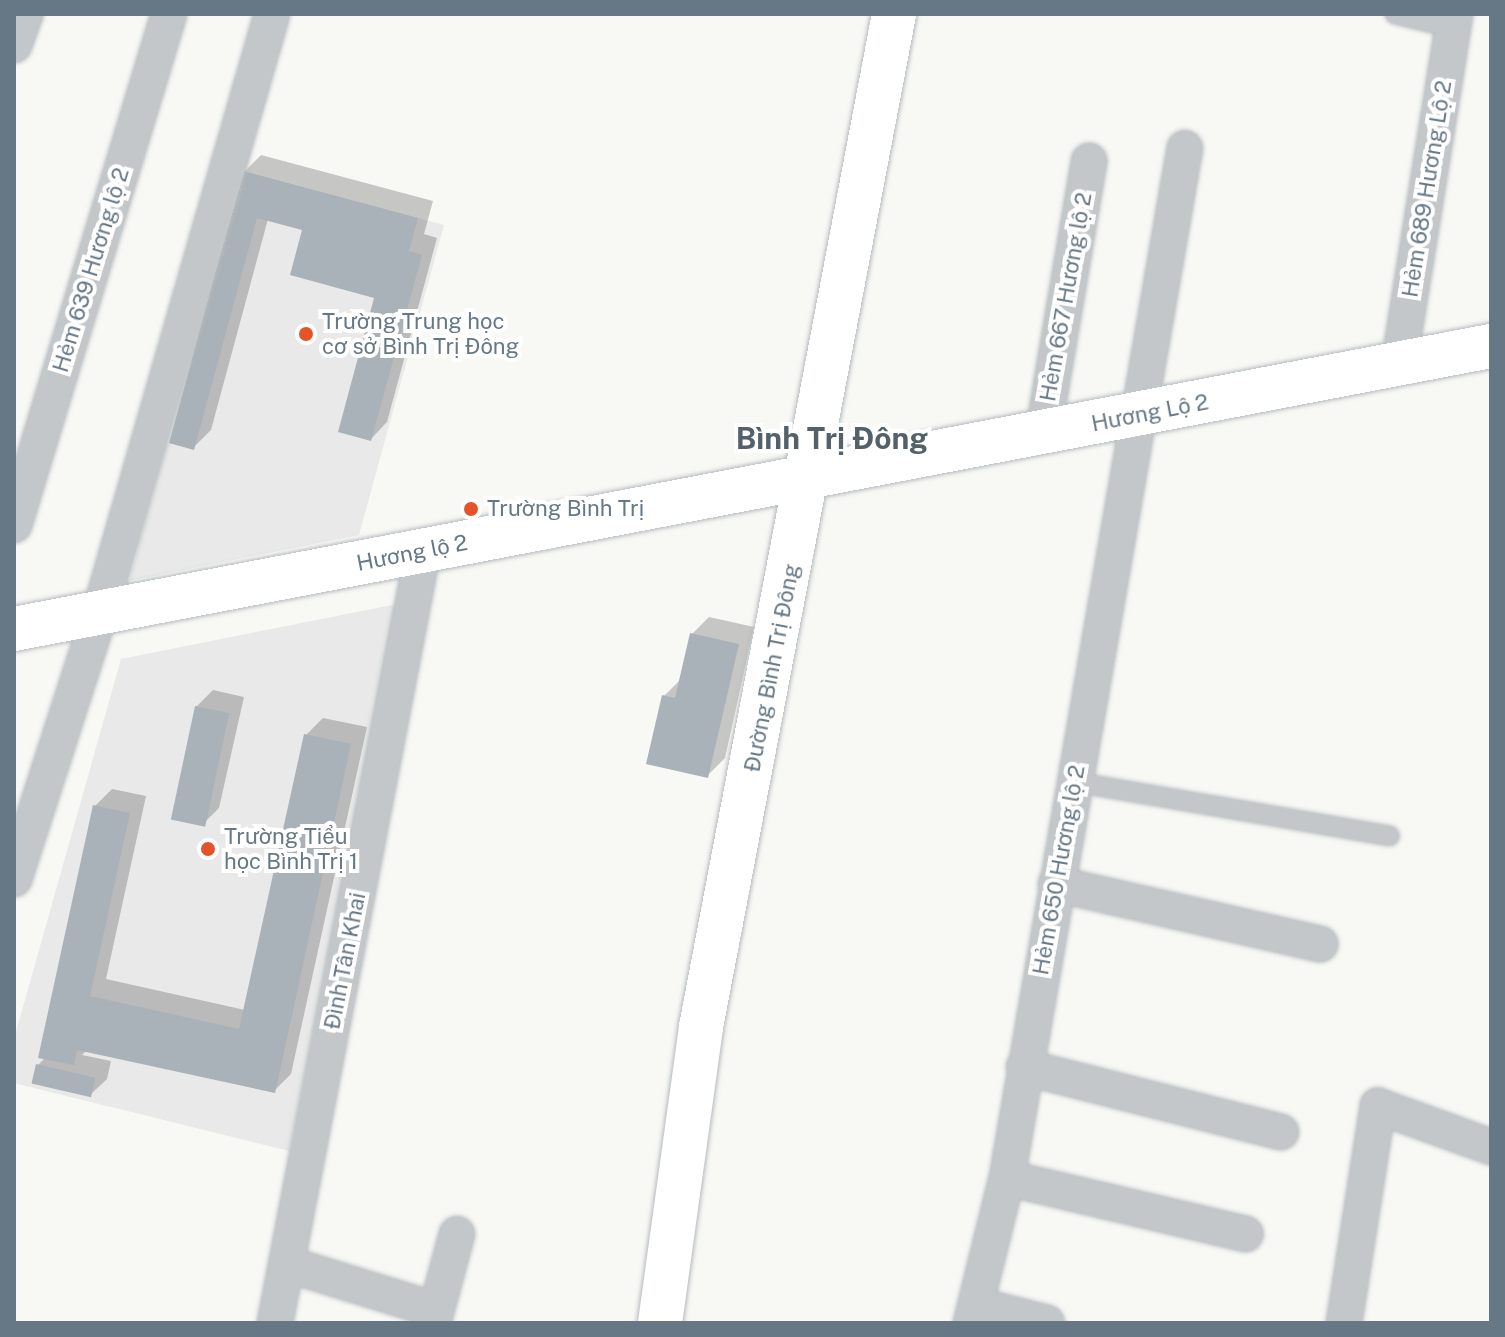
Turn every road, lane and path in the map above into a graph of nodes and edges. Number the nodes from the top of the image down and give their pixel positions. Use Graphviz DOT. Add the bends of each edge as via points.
graph roads {
  1 [pos="25,14"];
  2 [pos="169,14"];
  3 [pos="894,14"];
  4 [pos="1395,14"];
  5 [pos="261,16"];
  6 [pos="1454,21"];
  7 [pos="14,45"];
  8 [pos="1185,148"];
  9 [pos="1089,161"];
  10 [pos="1491,346"];
  11 [pos="1399,364"];
  12 [pos="1139,415"];
  13 [pos="1043,434"];
  14 [pos="809,477"];
  15 [pos="14,525"];
  16 [pos="423,551"];
  17 [pos="100,612"];
  18 [pos="14,629"];
  19 [pos="1074,782"];
  20 [pos="1389,836"];
  21 [pos="14,879"];
  22 [pos="1056,884"];
  23 [pos="1320,944"];
  24 [pos="1024,1067"];
  25 [pos="1281,1132"];
  26 [pos="1491,1147"];
  27 [pos="1007,1178"];
  28 [pos="457,1234"];
  29 [pos="1246,1234"];
  30 [pos="287,1264"];
  31 [pos="973,1314"];
  32 [pos="434,1316"];
  33 [pos="275,1323"];
  34 [pos="660,1323"];
  35 [pos="1047,1323"];
  36 [pos="1344,1323"];
  1 -- 7 [label="street"];
  2 -- 15 [label="street, Hẻm 639 Hương lộ 2"];
  3 -- 14 [label="main road, Đường Bình Trị Đông"];
  4 -- 6 [label="lane"];
  5 -- 17 [label="street"];
  6 -- 11 [label="street, Hẻm 689 Hương Lộ 2"];
  8 -- 12 [label="street, Hẻm 650 Hương lộ 2"];
  9 -- 13 [label="street, Hẻm 667 Hương lộ 2"];
  10 -- 11 [label="main road, Hương Lộ 2"];
  11 -- 12 [label="main road, Hương Lộ 2"];
  12 -- 13 [label="main road, Hương Lộ 2"];
  12 -- 19 [label="street, Hẻm 650 Hương lộ 2"];
  13 -- 14 [label="main road, Hương Lộ 2"];
  14 -- 16 [label="main road, Hương lộ 2"];
  14 -- 34 [label="main road, Đường Bình Trị Đông" via="701,1027"];
  16 -- 17 [label="main road, Hương lộ 2"];
  16 -- 30 [label="street, Đình Tân Khai"];
  17 -- 18 [label="main road, Hương lộ 2"];
  17 -- 21 [label="street"];
  19 -- 20 [label="lane"];
  19 -- 22 [label="street, Hẻm 650 Hương lộ 2"];
  22 -- 23 [label="street"];
  22 -- 24 [label="street, Hẻm 650 Hương lộ 2"];
  24 -- 25 [label="street"];
  24 -- 27 [label="street, Hẻm 650 Hương lộ 2"];
  26 -- 36 [label="street" via="1378,1106"];
  27 -- 29 [label="street"];
  27 -- 31 [label="street, Hẻm 650 Hương lộ 2"];
  28 -- 32 [label="street"];
  30 -- 32 [label="street"];
  30 -- 33 [label="street, Đình Tân Khai"];
  31 -- 35 [label="street"];
}
